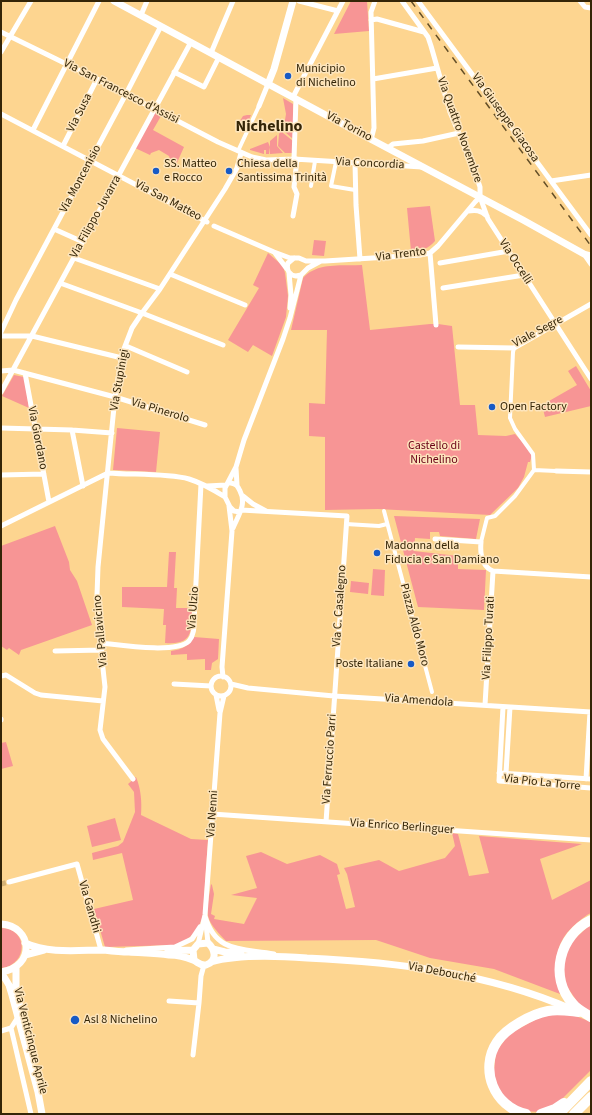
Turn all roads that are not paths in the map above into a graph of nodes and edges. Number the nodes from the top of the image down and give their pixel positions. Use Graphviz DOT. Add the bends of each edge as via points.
graph roads {
  1 [pos="31,1"];
  2 [pos="99,1"];
  3 [pos="114,1"];
  4 [pos="147,1"];
  5 [pos="233,1"];
  6 [pos="293,1"];
  7 [pos="299,1"];
  8 [pos="343,1"];
  9 [pos="375,1"];
  10 [pos="402,1"];
  11 [pos="418,1"];
  12 [pos="580,1"];
  13 [pos="591,8"];
  14 [pos="338,11"];
  15 [pos="141,15"];
  16 [pos="371,20"];
  17 [pos="161,26"];
  18 [pos="1,32"];
  19 [pos="424,32"];
  20 [pos="10,37"];
  21 [pos="190,42"];
  22 [pos="1,52"];
  23 [pos="211,53"];
  24 [pos="219,57"];
  25 [pos="66,64"];
  26 [pos="437,68"];
  27 [pos="174,72"];
  28 [pos="97,79"];
  29 [pos="373,79"];
  30 [pos="268,84"];
  31 [pos="126,94"];
  32 [pos="295,98"];
  33 [pos="259,106"];
  34 [pos="155,109"];
  35 [pos="1,114"];
  36 [pos="33,130"];
  37 [pos="459,134"];
  38 [pos="371,140"];
  39 [pos="63,146"];
  40 [pos="388,148"];
  41 [pos="239,152"];
  42 [pos="405,158"];
  43 [pos="295,159"];
  44 [pos="91,161"];
  45 [pos="315,161"];
  46 [pos="336,162"];
  47 [pos="355,164"];
  48 [pos="403,166"];
  49 [pos="422,167"];
  50 [pos="591,175"];
  51 [pos="119,176"];
  52 [pos="551,181"];
  53 [pos="311,186"];
  54 [pos="355,190"];
  55 [pos="480,197"];
  56 [pos="468,211"];
  57 [pos="293,216"];
  58 [pos="487,216"];
  59 [pos="206,222"];
  60 [pos="214,226"];
  61 [pos="54,229"];
  62 [pos="591,234"];
  63 [pos="83,242"];
  64 [pos="508,251"];
  65 [pos="274,252"];
  66 [pos="430,253"];
  67 [pos="587,255"];
  68 [pos="74,258"];
  69 [pos="294,258"];
  70 [pos="301,259"];
  71 [pos="360,259"];
  72 [pos="322,261"];
  73 [pos="591,261"];
  74 [pos="440,263"];
  75 [pos="591,264"];
  76 [pos="288,271"];
  77 [pos="303,273"];
  78 [pos="170,274"];
  79 [pos="524,274"];
  80 [pos="60,283"];
  81 [pos="444,288"];
  82 [pos="160,289"];
  83 [pos="591,304"];
  84 [pos="245,305"];
  85 [pos="142,313"];
  86 [pos="290,318"];
  87 [pos="556,324"];
  88 [pos="436,325"];
  89 [pos="1,332"];
  90 [pos="1,336"];
  91 [pos="32,336"];
  92 [pos="223,345"];
  93 [pos="126,346"];
  94 [pos="458,347"];
  95 [pos="514,348"];
  96 [pos="122,358"];
  97 [pos="13,370"];
  98 [pos="1,371"];
  99 [pos="187,372"];
  100 [pos="25,373"];
  101 [pos="591,379"];
  102 [pos="1,392"];
  103 [pos="115,397"];
  104 [pos="205,424"];
  105 [pos="1,428"];
  106 [pos="35,429"];
  107 [pos="72,430"];
  108 [pos="112,433"];
  109 [pos="236,467"];
  110 [pos="534,470"];
  111 [pos="556,471"];
  112 [pos="591,472"];
  113 [pos="108,473"];
  114 [pos="1,474"];
  115 [pos="44,474"];
  116 [pos="227,484"];
  117 [pos="204,485"];
  118 [pos="237,485"];
  119 [pos="83,486"];
  120 [pos="242,495"];
  121 [pos="225,497"];
  122 [pos="49,502"];
  123 [pos="228,504"];
  124 [pos="241,511"];
  125 [pos="267,511"];
  126 [pos="384,511"];
  127 [pos="346,524"];
  128 [pos="387,524"];
  129 [pos="1,526"];
  130 [pos="232,531"];
  131 [pos="435,539"];
  132 [pos="481,542"];
  133 [pos="493,571"];
  134 [pos="591,577"];
  135 [pos="101,643"];
  136 [pos="102,650"];
  137 [pos="55,651"];
  138 [pos="1,676"];
  139 [pos="221,677"];
  140 [pos="174,684"];
  141 [pos="231,684"];
  142 [pos="212,686"];
  143 [pos="248,688"];
  144 [pos="230,692"];
  145 [pos="432,692"];
  146 [pos="216,695"];
  147 [pos="224,696"];
  148 [pos="334,696"];
  149 [pos="103,701"];
  150 [pos="485,705"];
  151 [pos="503,706"];
  152 [pos="510,707"];
  153 [pos="591,712"];
  154 [pos="220,713"];
  155 [pos="499,773"];
  156 [pos="506,773"];
  157 [pos="133,779"];
  158 [pos="589,779"];
  159 [pos="591,788"];
  160 [pos="212,814"];
  161 [pos="326,822"];
  162 [pos="591,840"];
  163 [pos="9,882"];
  164 [pos="205,915"];
  165 [pos="591,920"];
  166 [pos="2,923"];
  167 [pos="25,943"];
  168 [pos="198,944"];
  169 [pos="211,946"];
  170 [pos="48,949"];
  171 [pos="101,950"];
  172 [pos="126,950"];
  173 [pos="193,950"];
  174 [pos="114,951"];
  175 [pos="25,955"];
  176 [pos="285,956"];
  177 [pos="202,963"];
  178 [pos="16,967"];
  179 [pos="1,972"];
  180 [pos="169,1001"];
  181 [pos="199,1003"];
  182 [pos="579,1012"];
  183 [pos="18,1016"];
  184 [pos="591,1017"];
  185 [pos="11,1028"];
  186 [pos="1,1031"];
  187 [pos="22,1032"];
  188 [pos="193,1055"];
  189 [pos="591,1081"];
  190 [pos="577,1096"];
  191 [pos="591,1096"];
  192 [pos="31,1114"];
  193 [pos="42,1114"];
  194 [pos="46,1114"];
  195 [pos="526,1114"];
  196 [pos="541,1114"];
  197 [pos="560,1114"];
  198 [pos="574,1114"];
  1 -- 20 [label="street"];
  2 -- 25 [label="street"];
  3 -- 15 [label="main road, Via Torino"];
  4 -- 15 [label="street"];
  5 -- 23 [label="street"];
  6 -- 30 [label="main road"];
  7 -- 14 [label="street"];
  8 -- 14 [label="street"];
  9 -- 16 [label="street"];
  10 -- 19 [label="street, Via Quattro Novembre"];
  11 -- 52 [label="street, Via Giuseppe Giacosa"];
  12 -- 13 [label="street" via="585,7"];
  14 -- 32 [label="street"];
  15 -- 17 [label="main road, Via Torino"];
  16 -- 19 [label="street" via="377,19"];
  16 -- 29 [label="street"];
  17 -- 21 [label="main road, Via Torino"];
  17 -- 31 [label="street, Via Moncenisio"];
  18 -- 20 [label="street, Via San Francesco d'Assisi"];
  19 -- 26 [label="street, Via Quattro Novembre"];
  20 -- 22 [label="street"];
  20 -- 25 [label="street, Via San Francesco d'Assisi"];
  21 -- 23 [label="main road, Via Torino"];
  21 -- 27 [label="street, Via Filippo Juvarra"];
  23 -- 24 [label="main road, Via Torino"];
  24 -- 27 [label="street" via="204,87"];
  24 -- 30 [label="main road, Via Torino"];
  25 -- 28 [label="street, Via San Francesco d'Assisi"];
  25 -- 36 [label="street"];
  26 -- 29 [label="street"];
  26 -- 37 [label="street, Via Quattro Novembre"];
  27 -- 34 [label="street, Via Filippo Juvarra"];
  28 -- 31 [label="street, Via San Francesco d'Assisi"];
  28 -- 39 [label="street, Via Susa"];
  29 -- 38 [label="street" via="374,128"];
  30 -- 32 [label="main road, Via Torino"];
  30 -- 33 [label="street, Via Stupinigi"];
  31 -- 34 [label="street, Via San Francesco d'Assisi"];
  31 -- 44 [label="street, Via Moncenisio"];
  32 -- 38 [label="main road, Via Torino"];
  32 -- 43 [label="street"];
  33 -- 41 [label="street, Via Stupinigi"];
  34 -- 41 [label="street, Via San Francesco d'Assisi"];
  34 -- 51 [label="street, Via Filippo Juvarra"];
  35 -- 36 [label="street, Via San Matteo"];
  36 -- 39 [label="street, Via San Matteo"];
  37 -- 40 [label="street" via="393,144"];
  37 -- 55 [label="street, Via Quattro Novembre" via="480,187"];
  38 -- 40 [label="main road, Via Torino"];
  39 -- 44 [label="street, Via San Matteo"];
  40 -- 42 [label="main road, Via Torino"];
  41 -- 43 [label="street, Via San Francesco d'Assisi" via="266,160"];
  41 -- 59 [label="street, Via Stupinigi" via="237,168"];
  42 -- 48 [label="street"];
  42 -- 49 [label="main road, Via Torino"];
  43 -- 45 [label="street, Via Concordia"];
  43 -- 57 [label="street" via="294,187 297,194"];
  44 -- 51 [label="street, Via San Matteo"];
  44 -- 61 [label="street, Via Moncenisio"];
  45 -- 46 [label="street, Via Concordia"];
  45 -- 53 [label="street"];
  46 -- 47 [label="street, Via Concordia"];
  46 -- 54 [label="street" via="331,186"];
  47 -- 48 [label="street, Via Concordia"];
  47 -- 54 [label="street"];
  48 -- 49 [label="street, Via Concordia"];
  49 -- 55 [label="main road, Via Torino"];
  50 -- 52 [label="street"];
  51 -- 59 [label="street, Via San Matteo"];
  51 -- 63 [label="street, Via Filippo Juvarra"];
  52 -- 62 [label="street, Via Giuseppe Giacosa"];
  54 -- 71 [label="street"];
  55 -- 56 [label="street, Via Trento"];
  55 -- 58 [label="street, Via Occelli"];
  55 -- 67 [label="main road, Via Torino"];
  56 -- 58 [label="street" via="480,211"];
  56 -- 66 [label="street, Via Trento"];
  58 -- 64 [label="street, Via Occelli"];
  59 -- 78 [label="street, Via Stupinigi"];
  60 -- 65 [label="street, Via San Matteo"];
  61 -- 63 [label="street"];
  61 -- 89 [label="street, Via Moncenisio"];
  63 -- 68 [label="street, Via Filippo Juvarra"];
  64 -- 74 [label="street"];
  64 -- 79 [label="street, Via Occelli"];
  65 -- 69 [label="street, Via San Matteo"];
  65 -- 76 [label="street, Via San Matteo"];
  66 -- 71 [label="street, Via Trento"];
  66 -- 88 [label="street"];
  67 -- 73 [label="main road, Via Torino"];
  67 -- 75 [label="street"];
  68 -- 80 [label="street, Via Filippo Juvarra"];
  68 -- 82 [label="street"];
  69 -- 70 [label="street"];
  69 -- 76 [label="street" via="289,261"];
  70 -- 72 [label="street, Via Trento"];
  70 -- 77 [label="street" via="305,266"];
  71 -- 72 [label="street, Via Trento"];
  72 -- 77 [label="street, Via Trento"];
  76 -- 77 [label="street" via="296,276"];
  76 -- 86 [label="street"];
  77 -- 86 [label="street"];
  78 -- 82 [label="street, Via Stupinigi"];
  78 -- 84 [label="street"];
  79 -- 81 [label="street"];
  79 -- 87 [label="street, Via Occelli"];
  80 -- 85 [label="street"];
  80 -- 91 [label="street, Via Filippo Juvarra"];
  82 -- 85 [label="street, Via Stupinigi"];
  83 -- 87 [label="street, Viale Segre"];
  85 -- 92 [label="street"];
  85 -- 93 [label="street, Via Stupinigi" via="132,328"];
  86 -- 109 [label="street"];
  87 -- 95 [label="street, Viale Segre"];
  87 -- 101 [label="street, Via Occelli"];
  90 -- 91 [label="street"];
  91 -- 96 [label="street"];
  91 -- 97 [label="street, Via Filippo Juvarra"];
  93 -- 96 [label="street, Via Stupinigi"];
  93 -- 99 [label="street"];
  94 -- 95 [label="street, Viale Segre"];
  95 -- 110 [label="street" via="510,418 533,454"];
  96 -- 103 [label="street, Via Stupinigi"];
  97 -- 98 [label="street, Via Pinerolo"];
  97 -- 100 [label="street, Via Pinerolo"];
  97 -- 102 [label="street, Via Filippo Juvarra"];
  100 -- 103 [label="street, Via Pinerolo"];
  100 -- 106 [label="street, Via Giordano"];
  103 -- 104 [label="street, Via Pinerolo"];
  103 -- 108 [label="street, Via Stupinigi"];
  105 -- 106 [label="street"];
  106 -- 107 [label="street"];
  106 -- 115 [label="street, Via Giordano"];
  107 -- 108 [label="street"];
  107 -- 119 [label="street"];
  108 -- 113 [label="street, Via Stupinigi"];
  109 -- 116 [label="street"];
  109 -- 118 [label="street"];
  110 -- 111 [label="street"];
  110 -- 132 [label="street" via="515,496 495,516 487,518"];
  111 -- 112 [label="street"];
  113 -- 117 [label="street" via="175,477"];
  113 -- 119 [label="street"];
  113 -- 135 [label="street, Via Pallavicino" via="97,595"];
  114 -- 115 [label="street"];
  115 -- 122 [label="street, Via Giordano"];
  116 -- 117 [label="street"];
  116 -- 118 [label="street"];
  116 -- 121 [label="street"];
  117 -- 121 [label="street"];
  117 -- 135 [label="street, Via Ulzio" via="194,632 191,638 183,645 166,648"];
  118 -- 120 [label="street"];
  119 -- 122 [label="street"];
  120 -- 124 [label="street"];
  120 -- 125 [label="street"];
  121 -- 123 [label="street"];
  122 -- 129 [label="street"];
  123 -- 124 [label="street" via="234,511"];
  123 -- 130 [label="street"];
  124 -- 125 [label="street"];
  124 -- 130 [label="street"];
  125 -- 127 [label="street, Via C. Casalegno" via="347,516"];
  126 -- 128 [label="street, Piazza Aldo Moro"];
  127 -- 128 [label="street"];
  127 -- 148 [label="street, Via C. Casalegno"];
  128 -- 145 [label="street, Piazza Aldo Moro"];
  130 -- 139 [label="street"];
  131 -- 132 [label="street"];
  132 -- 133 [label="street" via="483,562"];
  133 -- 134 [label="street"];
  133 -- 150 [label="street, Via Filippo Turati"];
  135 -- 136 [label="street, Via Pallavicino"];
  136 -- 137 [label="street"];
  136 -- 149 [label="street, Via Pallavicino" via="105,687"];
  138 -- 149 [label="street" via="6,675 42,695"];
  139 -- 141 [label="street" via="229,680"];
  139 -- 142 [label="street" via="213,681"];
  140 -- 142 [label="street"];
  141 -- 143 [label="street, Via Amendola"];
  141 -- 144 [label="street"];
  142 -- 146 [label="street"];
  143 -- 144 [label="street, Via Amendola"];
  143 -- 148 [label="street, Via Amendola"];
  144 -- 147 [label="street"];
  146 -- 147 [label="street"];
  146 -- 154 [label="street, Via Nenni"];
  147 -- 154 [label="street, Via Nenni"];
  148 -- 150 [label="street, Via Amendola"];
  148 -- 161 [label="street, Via Ferruccio Parri"];
  149 -- 157 [label="street, Via Pallavicino" via="101,735"];
  150 -- 151 [label="street, Via Amendola"];
  151 -- 152 [label="street, Via Amendola"];
  151 -- 155 [label="street, Via Pio La Torre"];
  152 -- 153 [label="street, Via Amendola"];
  152 -- 156 [label="street, Via Pio La Torre"];
  153 -- 158 [label="street, Via Pio La Torre"];
  154 -- 160 [label="street, Via Nenni"];
  155 -- 156 [label="street, Via Pio La Torre"];
  155 -- 159 [label="street, Via Pio La Torre" via="499,782"];
  156 -- 158 [label="street, Via Pio La Torre"];
  160 -- 161 [label="street, Via Enrico Berlinguer"];
  160 -- 164 [label="street, Via Nenni"];
  161 -- 162 [label="street, Via Enrico Berlinguer"];
  163 -- 171 [label="street, Via Gandhi" via="77,864"];
  164 -- 168 [label="street, Via Nenni"];
  164 -- 169 [label="street, Via Nenni"];
  164 -- 172 [label="street, Via Nenni" via="200,928 192,939 185,943 175,947"];
  164 -- 176 [label="street, Via Nenni" via="214,934 225,944 239,950 256,950"];
  165 -- 184 [label="highway" via="578,928 569,939 562,953 560,969 563,986 570,1000"];
  166 -- 167 [label="main road" via="18,930"];
  167 -- 170 [label="main road, Via Debouché"];
  167 -- 175 [label="main road"];
  168 -- 169 [label="main road, Via Debouché"];
  168 -- 173 [label="main road"];
  169 -- 176 [label="main road, Via Debouché" via="237,953"];
  169 -- 177 [label="main road" via="215,956"];
  170 -- 171 [label="main road, Via Debouché"];
  170 -- 175 [label="main road, Via Debouché"];
  171 -- 174 [label="main road, Via Debouché"];
  172 -- 173 [label="main road, Via Debouché"];
  172 -- 174 [label="main road, Via Debouché"];
  173 -- 177 [label="main road"];
  174 -- 177 [label="main road, Via Debouché" via="169,955"];
  175 -- 178 [label="main road"];
  176 -- 177 [label="main road, Via Debouché" via="225,958"];
  176 -- 182 [label="main road, Via Debouché" via="435,970 517,989"];
  177 -- 181 [label="street"];
  178 -- 179 [label="main road"];
  178 -- 194 [label="main road, Via Venticinque Aprile" via="16,990"];
  179 -- 183 [label="main road, Via Venticinque Aprile" via="9,985"];
  180 -- 181 [label="street"];
  181 -- 188 [label="street"];
  182 -- 184 [label="main road, Via Debouché"];
  182 -- 195 [label="highway" via="554,1010 535,1015 502,1035 494,1047 489,1073 496,1092 508,1106"];
  183 -- 185 [label="street, Via Venticinque Aprile"];
  183 -- 187 [label="main road, Via Venticinque Aprile"];
  185 -- 186 [label="street"];
  185 -- 187 [label="street, Via Venticinque Aprile"];
  185 -- 192 [label="street"];
  187 -- 193 [label="main road, Via Venticinque Aprile"];
  189 -- 190 [label="highway"];
  190 -- 196 [label="highway"];
  190 -- 197 [label="highway"];
  191 -- 198 [label="highway"];
}
